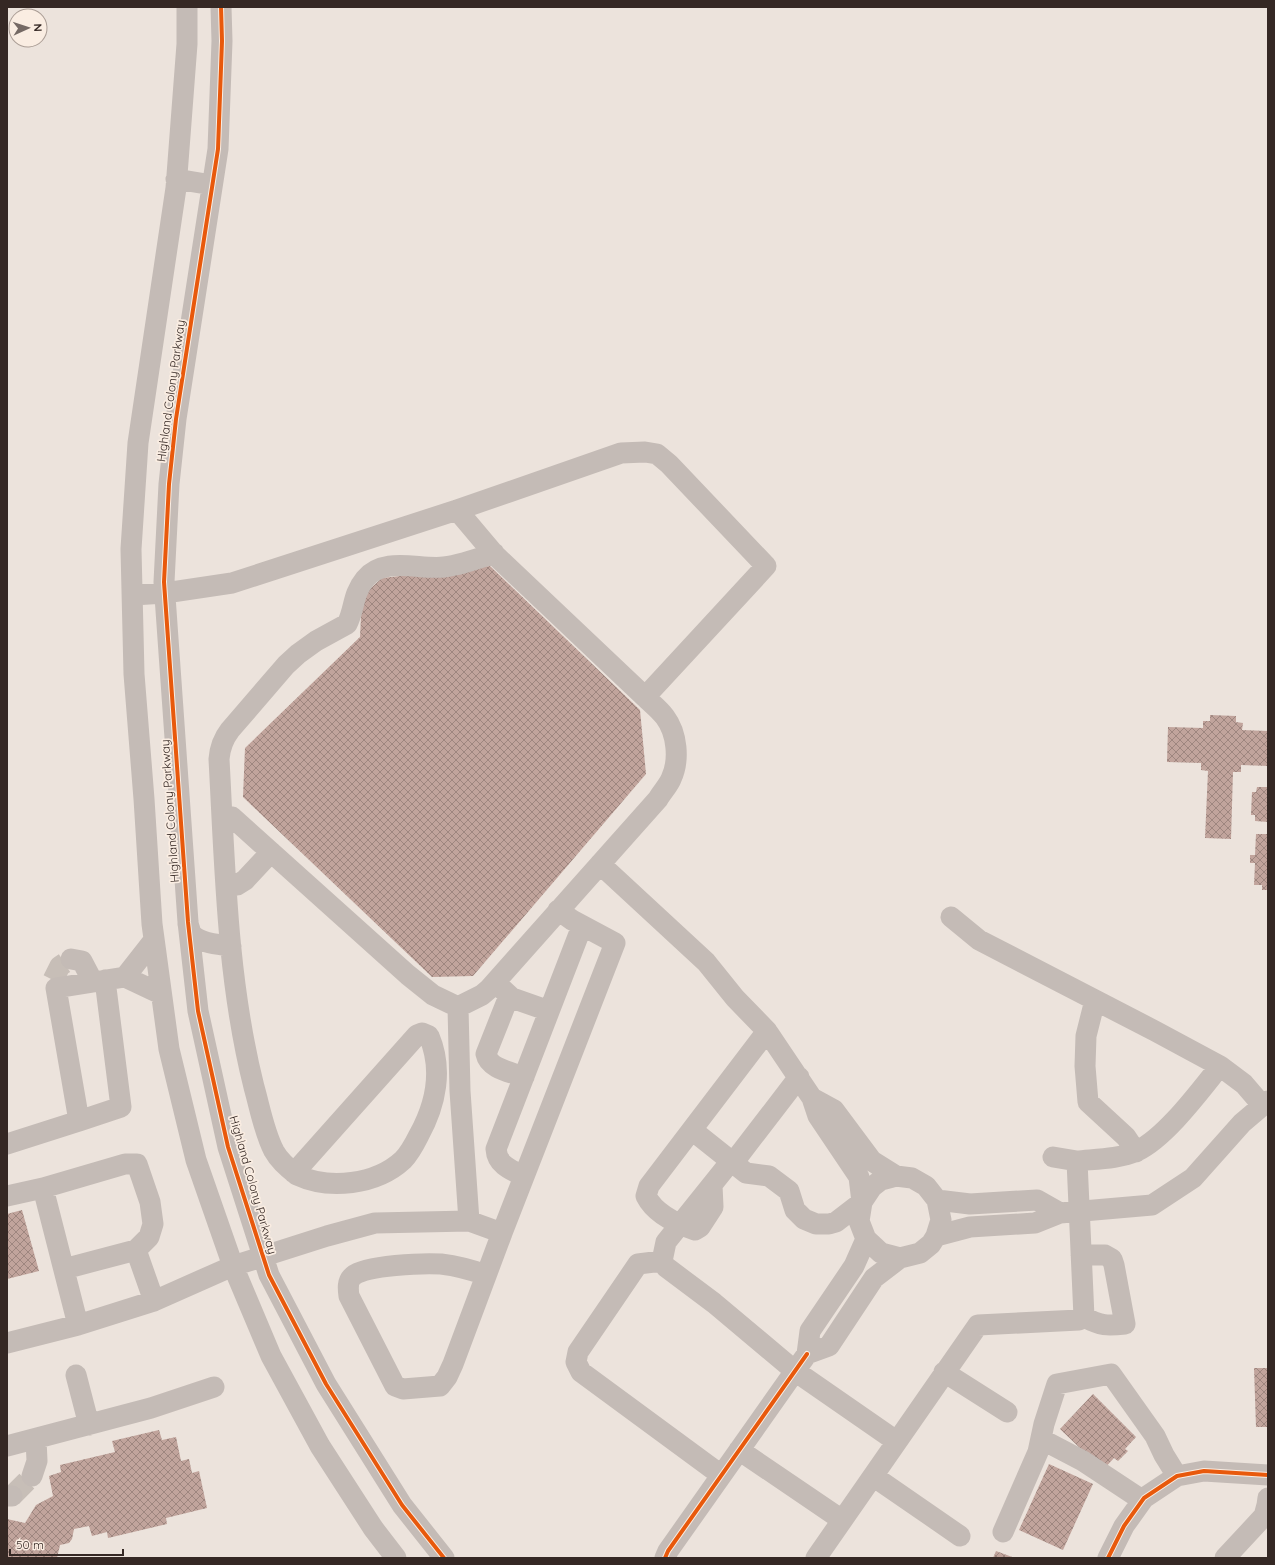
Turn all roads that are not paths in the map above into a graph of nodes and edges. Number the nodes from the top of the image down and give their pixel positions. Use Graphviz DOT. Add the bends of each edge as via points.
graph roads {
  1 [pos="187,7"];
  2 [pos="221,7"];
  3 [pos="176,179"];
  4 [pos="212,185"];
  5 [pos="457,510"];
  6 [pos="494,553"];
  7 [pos="165,593"];
  8 [pos="132,595"];
  9 [pos="645,697"];
  10 [pos="222,816"];
  11 [pos="271,852"];
  12 [pos="600,864"];
  13 [pos="226,887"];
  14 [pos="558,910"];
  15 [pos="951,917"];
  16 [pos="188,924"];
  17 [pos="582,926"];
  18 [pos="154,940"];
  19 [pos="231,946"];
  20 [pos="71,959"];
  21 [pos="108,980"];
  22 [pos="502,989"];
  23 [pos="161,994"];
  24 [pos="1096,1000"];
  25 [pos="458,1007"];
  26 [pos="549,1011"];
  27 [pos="767,1031"];
  28 [pos="1220,1066"];
  29 [pos="524,1077"];
  30 [pos="798,1077"];
  31 [pos="812,1098"];
  32 [pos="1265,1103"];
  33 [pos="79,1121"];
  34 [pos="692,1130"];
  35 [pos="7,1144"];
  36 [pos="1136,1152"];
  37 [pos="1053,1157"];
  38 [pos="1077,1161"];
  39 [pos="736,1166"];
  40 [pos="294,1173"];
  41 [pos="524,1176"];
  42 [pos="896,1176"];
  43 [pos="44,1188"];
  44 [pos="7,1196"];
  45 [pos="937,1200"];
  46 [pos="862,1202"];
  47 [pos="1069,1212"];
  48 [pos="469,1221"];
  49 [pos="680,1225"];
  50 [pos="502,1234"];
  51 [pos="936,1236"];
  52 [pos="866,1239"];
  53 [pos="136,1250"];
  54 [pos="1081,1255"];
  55 [pos="263,1257"];
  56 [pos="900,1258"];
  57 [pos="662,1261"];
  58 [pos="233,1266"];
  59 [pos="64,1269"];
  60 [pos="486,1275"];
  61 [pos="154,1301"];
  62 [pos="1084,1317"];
  63 [pos="78,1325"];
  64 [pos="7,1343"];
  65 [pos="806,1354"];
  66 [pos="795,1371"];
  67 [pos="944,1372"];
  68 [pos="76,1375"];
  69 [pos="214,1387"];
  70 [pos="1007,1412"];
  71 [pos="90,1425"];
  72 [pos="36,1439"];
  73 [pos="1041,1439"];
  74 [pos="896,1441"];
  75 [pos="7,1446"];
  76 [pos="739,1450"];
  77 [pos="721,1475"];
  78 [pos="1268,1475"];
  79 [pos="32,1476"];
  80 [pos="873,1476"];
  81 [pos="1177,1476"];
  82 [pos="1268,1498"];
  83 [pos="1142,1500"];
  84 [pos="842,1520"];
  85 [pos="1003,1532"];
  86 [pos="960,1536"];
  87 [pos="671,1556"];
  88 [pos="396,1558"];
  89 [pos="444,1558"];
  90 [pos="816,1558"];
  91 [pos="1108,1558"];
  92 [pos="1226,1558"];
  1 -- 3 [label="street, Highland Colony Parkway" via="187,44"];
  2 -- 4 [label="street, Highland Colony Parkway" via="218,149"];
  3 -- 4 [label="street"];
  3 -- 8 [label="street, Highland Colony Parkway" via="138,443 131,549"];
  4 -- 7 [label="street, Highland Colony Parkway" via="176,419 169,484"];
  5 -- 6 [label="street"];
  5 -- 7 [label="street" via="232,583"];
  5 -- 9 [label="street" via="621,453 657,454 669,464 766,566"];
  6 -- 9 [label="street"];
  6 -- 10 [label="street" via="472,561 442,567 388,567 372,572 357,593 347,624 316,641 286,665 224,738 219,752"];
  7 -- 8 [label="street"];
  7 -- 16 [label="street, Highland Colony Parkway"];
  8 -- 18 [label="street, Highland Colony Parkway" via="134,674"];
  9 -- 12 [label="street" via="664,715 673,732 676,751 672,777 658,799"];
  10 -- 11 [label="street" via="232,817"];
  10 -- 13 [label="street"];
  11 -- 13 [label="street" via="245,880 238,885"];
  11 -- 25 [label="street" via="408,975 433,995"];
  12 -- 14 [label="street"];
  12 -- 27 [label="street" via="706,962"];
  13 -- 19 [label="street"];
  14 -- 17 [label="street"];
  14 -- 22 [label="street"];
  15 -- 24 [label="street" via="979,940"];
  16 -- 19 [label="street" via="191,934 201,940"];
  16 -- 55 [label="street, Highland Colony Parkway" via="198,1011 227,1139"];
  17 -- 26 [label="street"];
  17 -- 41 [label="street" via="615,943"];
  18 -- 21 [label="street"];
  18 -- 23 [label="street, Highland Colony Parkway"];
  19 -- 40 [label="street" via="248,1061 268,1136 274,1152"];
  20 -- 21 [label="street" via="82,961"];
  21 -- 23 [label="street"];
  21 -- 33 [label="street" via="122,1107"];
  21 -- 33 [label="street" via="54,984"];
  22 -- 25 [label="street" via="482,995"];
  22 -- 26 [label="street" via="518,1001"];
  22 -- 29 [label="street" via="486,1054 487,1060 494,1066"];
  23 -- 58 [label="street, Highland Colony Parkway" via="169,1049 196,1160"];
  24 -- 28 [label="street"];
  24 -- 36 [label="street" via="1086,1036 1088,1102 1126,1137"];
  25 -- 48 [label="street" via="460,1091"];
  26 -- 29 [label="street"];
  27 -- 30 [label="street"];
  27 -- 34 [label="street"];
  28 -- 32 [label="street"];
  28 -- 36 [label="street" via="1187,1107 1154,1141"];
  29 -- 41 [label="street" via="496,1149 496,1154 503,1165"];
  30 -- 31 [label="street"];
  30 -- 39 [label="street"];
  31 -- 42 [label="street" via="834,1110 872,1161"];
  31 -- 46 [label="street" via="818,1116 859,1176"];
  32 -- 47 [label="street" via="1242,1123 1193,1178 1152,1205"];
  33 -- 35 [label="street"];
  34 -- 39 [label="street"];
  34 -- 49 [label="street" via="649,1186 646,1196 651,1206"];
  36 -- 38 [label="street"];
  37 -- 38 [label="street"];
  38 -- 47 [label="street"];
  39 -- 46 [label="street" via="782,1204 816,1224 836,1222"];
  39 -- 49 [label="street" via="712,1185 713,1207 700,1226 696,1230"];
  40 -- 40 [label="street" via="317,1182 344,1183 382,1173 403,1159 427,1120 433,1104 437,1072 436,1056 429,1036 422,1033 417,1035"];
  41 -- 50 [label="street"];
  42 -- 45 [label="street" via="912,1178 926,1186"];
  42 -- 46 [label="street" via="882,1180 872,1187"];
  43 -- 44 [label="street"];
  43 -- 53 [label="street" via="125,1164 137,1164 150,1202 154,1224 149,1237"];
  43 -- 59 [label="street"];
  45 -- 47 [label="street" via="970,1204 1037,1200"];
  45 -- 51 [label="street" via="941,1220"];
  46 -- 52 [label="street" via="859,1221"];
  47 -- 51 [label="street" via="1035,1223 970,1227"];
  47 -- 54 [label="street"];
  48 -- 50 [label="street"];
  48 -- 55 [label="street" via="375,1223"];
  49 -- 57 [label="street" via="666,1242"];
  50 -- 60 [label="street"];
  51 -- 56 [label="street" via="920,1253"];
  52 -- 56 [label="street" via="881,1253"];
  52 -- 65 [label="street" via="854,1266 810,1331"];
  53 -- 59 [label="street"];
  53 -- 61 [label="street"];
  54 -- 62 [label="street"];
  54 -- 62 [label="street" via="1105,1255 1112,1258 1126,1324 1106,1326"];
  55 -- 58 [label="street"];
  55 -- 89 [label="street, Highland Colony Parkway" via="326,1384 402,1505"];
  56 -- 65 [label="street" via="874,1278 829,1346"];
  57 -- 66 [label="street" via="666,1267 714,1303"];
  57 -- 77 [label="street" via="638,1264 578,1352 576,1362 580,1372"];
  58 -- 61 [label="street"];
  58 -- 88 [label="street, Highland Colony Parkway" via="272,1356 320,1446 373,1528"];
  59 -- 63 [label="street"];
  60 -- 60 [label="street" via="458,1267 424,1264 390,1266 366,1270 352,1276 349,1282 349,1296 395,1386 403,1389 440,1386 443,1383 453,1364"];
  61 -- 63 [label="street"];
  62 -- 67 [label="street" via="1079,1320 978,1325"];
  63 -- 64 [label="street"];
  65 -- 66 [label="street"];
  66 -- 74 [label="street"];
  66 -- 76 [label="street"];
  67 -- 70 [label="street"];
  67 -- 74 [label="street"];
  68 -- 71 [label="street"];
  69 -- 71 [label="street"];
  71 -- 72 [label="street"];
  72 -- 75 [label="street"];
  72 -- 79 [label="street" via="37,1461"];
  73 -- 81 [label="street" via="1057,1384 1111,1374 1155,1436"];
  73 -- 83 [label="street" via="1083,1461"];
  73 -- 85 [label="street" via="1038,1452"];
  74 -- 80 [label="street"];
  76 -- 77 [label="street"];
  76 -- 84 [label="street"];
  77 -- 87 [label="street"];
  78 -- 81 [label="street" via="1204,1471"];
  80 -- 84 [label="street"];
  80 -- 86 [label="street"];
  81 -- 83 [label="street"];
  82 -- 92 [label="street" via="1264,1516"];
  83 -- 91 [label="street" via="1124,1526"];
  84 -- 90 [label="street"];
}
